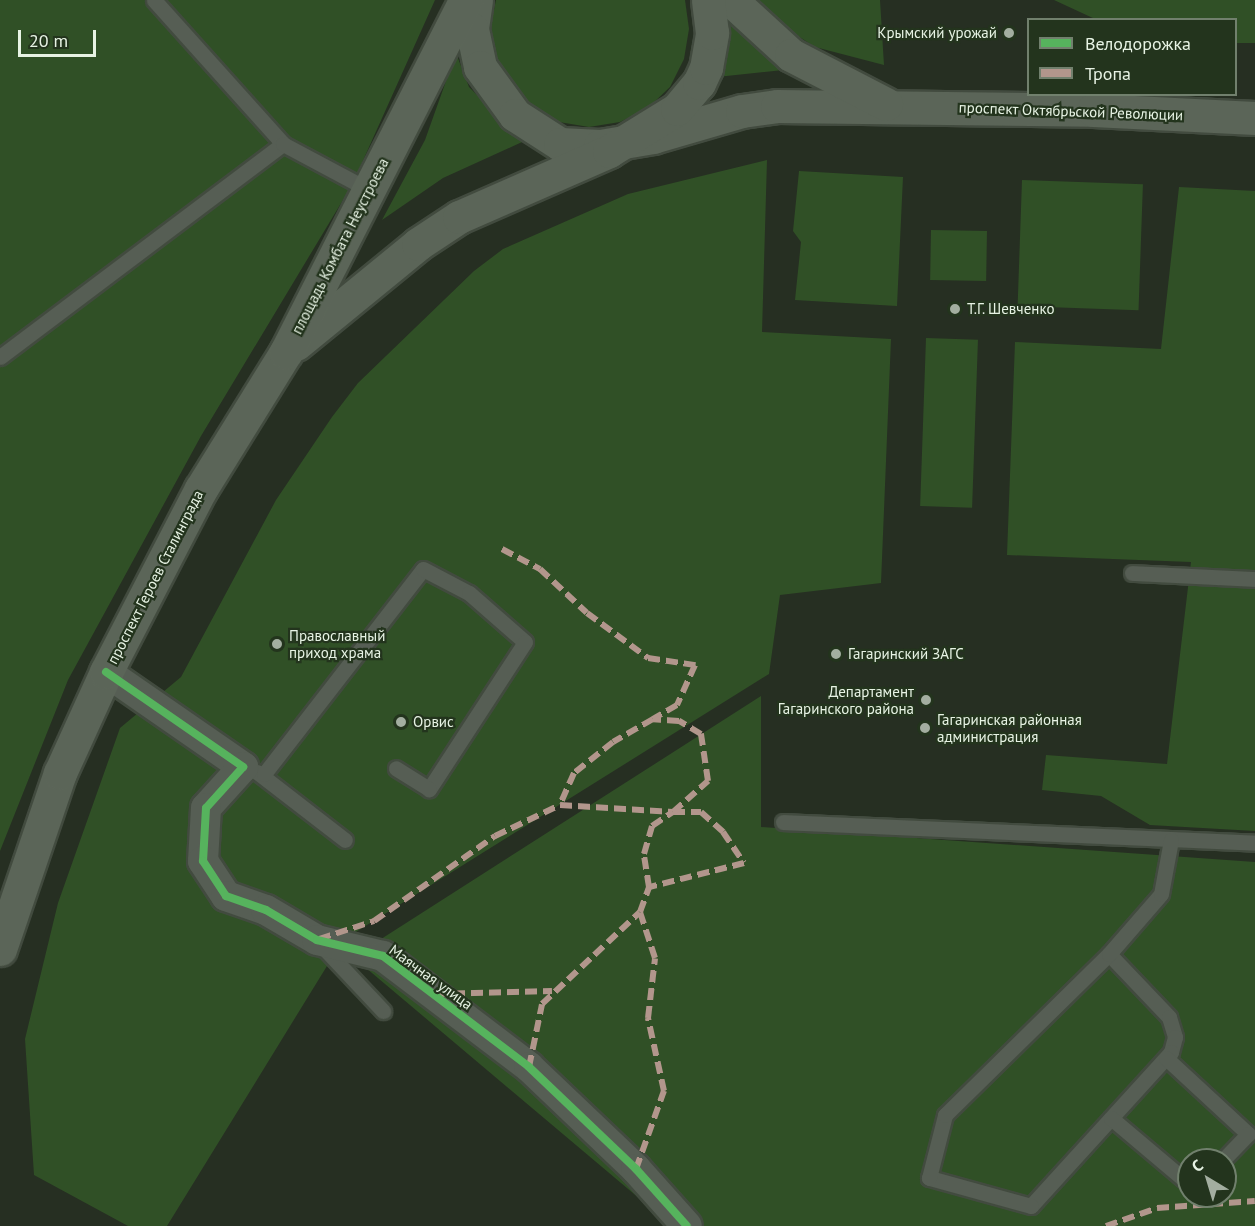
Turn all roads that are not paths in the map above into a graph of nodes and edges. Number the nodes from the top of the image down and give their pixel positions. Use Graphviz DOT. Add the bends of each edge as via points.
graph roads {
  1 [pos="154,0"];
  2 [pos="465,0"];
  3 [pos="476,0"];
  4 [pos="708,0"];
  5 [pos="731,0"];
  6 [pos="887,105"];
  7 [pos="1255,118"];
  8 [pos="630,140"];
  9 [pos="283,144"];
  10 [pos="369,190"];
  11 [pos="286,352"];
  12 [pos="0,357"];
  13 [pos="1132,573"];
  14 [pos="1255,579"];
  15 [pos="106,672"];
  16 [pos="396,768"];
  17 [pos="254,771"];
  18 [pos="783,822"];
  19 [pos="345,840"];
  20 [pos="1172,840"];
  21 [pos="1255,843"];
  22 [pos="316,940"];
  23 [pos="0,949"];
  24 [pos="1109,954"];
  25 [pos="383,1011"];
  26 [pos="1166,1058"];
  27 [pos="1111,1118"];
  28 [pos="1235,1148"];
  29 [pos="1177,1174"];
  30 [pos="687,1226"];
  1 -- 9 [label="lane"];
  2 -- 10 [label="main road, площадь Комбата Неустроева"];
  3 -- 8 [label="main road, площадь Комбата Неустроева" via="472,29 480,67 515,115 560,144 600,146"];
  4 -- 8 [label="main road, площадь Комбата Неустроева" via="711,49 699,83 677,109"];
  5 -- 6 [label="main road" via="786,51"];
  6 -- 7 [label="main road, проспект Октябрьской Революции"];
  6 -- 8 [label="main road, площадь Комбата Неустроева" via="777,106"];
  8 -- 11 [label="main road, площадь Комбата Неустроева" via="459,217 418,244"];
  9 -- 10 [label="lane"];
  9 -- 12 [label="lane"];
  10 -- 11 [label="main road, площадь Комбата Неустроева"];
  11 -- 15 [label="main road, проспект Героев Сталинграда" via="201,489"];
  13 -- 14 [label="lane"];
  15 -- 17 [label="street"];
  15 -- 23 [label="main road, проспект Героев Сталинграда" via="60,773"];
  16 -- 17 [label="lane" via="429,789 525,642 469,593 423,569"];
  17 -- 19 [label="lane"];
  17 -- 22 [label="street, Маячная улица" via="207,808 203,861 226,896 266,910"];
  18 -- 20 [label="lane"];
  20 -- 21 [label="lane"];
  20 -- 24 [label="lane" via="1161,894"];
  22 -- 25 [label="lane"];
  22 -- 30 [label="street, Маячная улица" via="383,956 529,1067 636,1169"];
  24 -- 26 [label="lane" via="1169,1017 1175,1037"];
  24 -- 27 [label="lane" via="945,1115 928,1178 1031,1206"];
  26 -- 27 [label="lane"];
  26 -- 28 [label="lane" via="1248,1134"];
  27 -- 29 [label="lane"];
}
